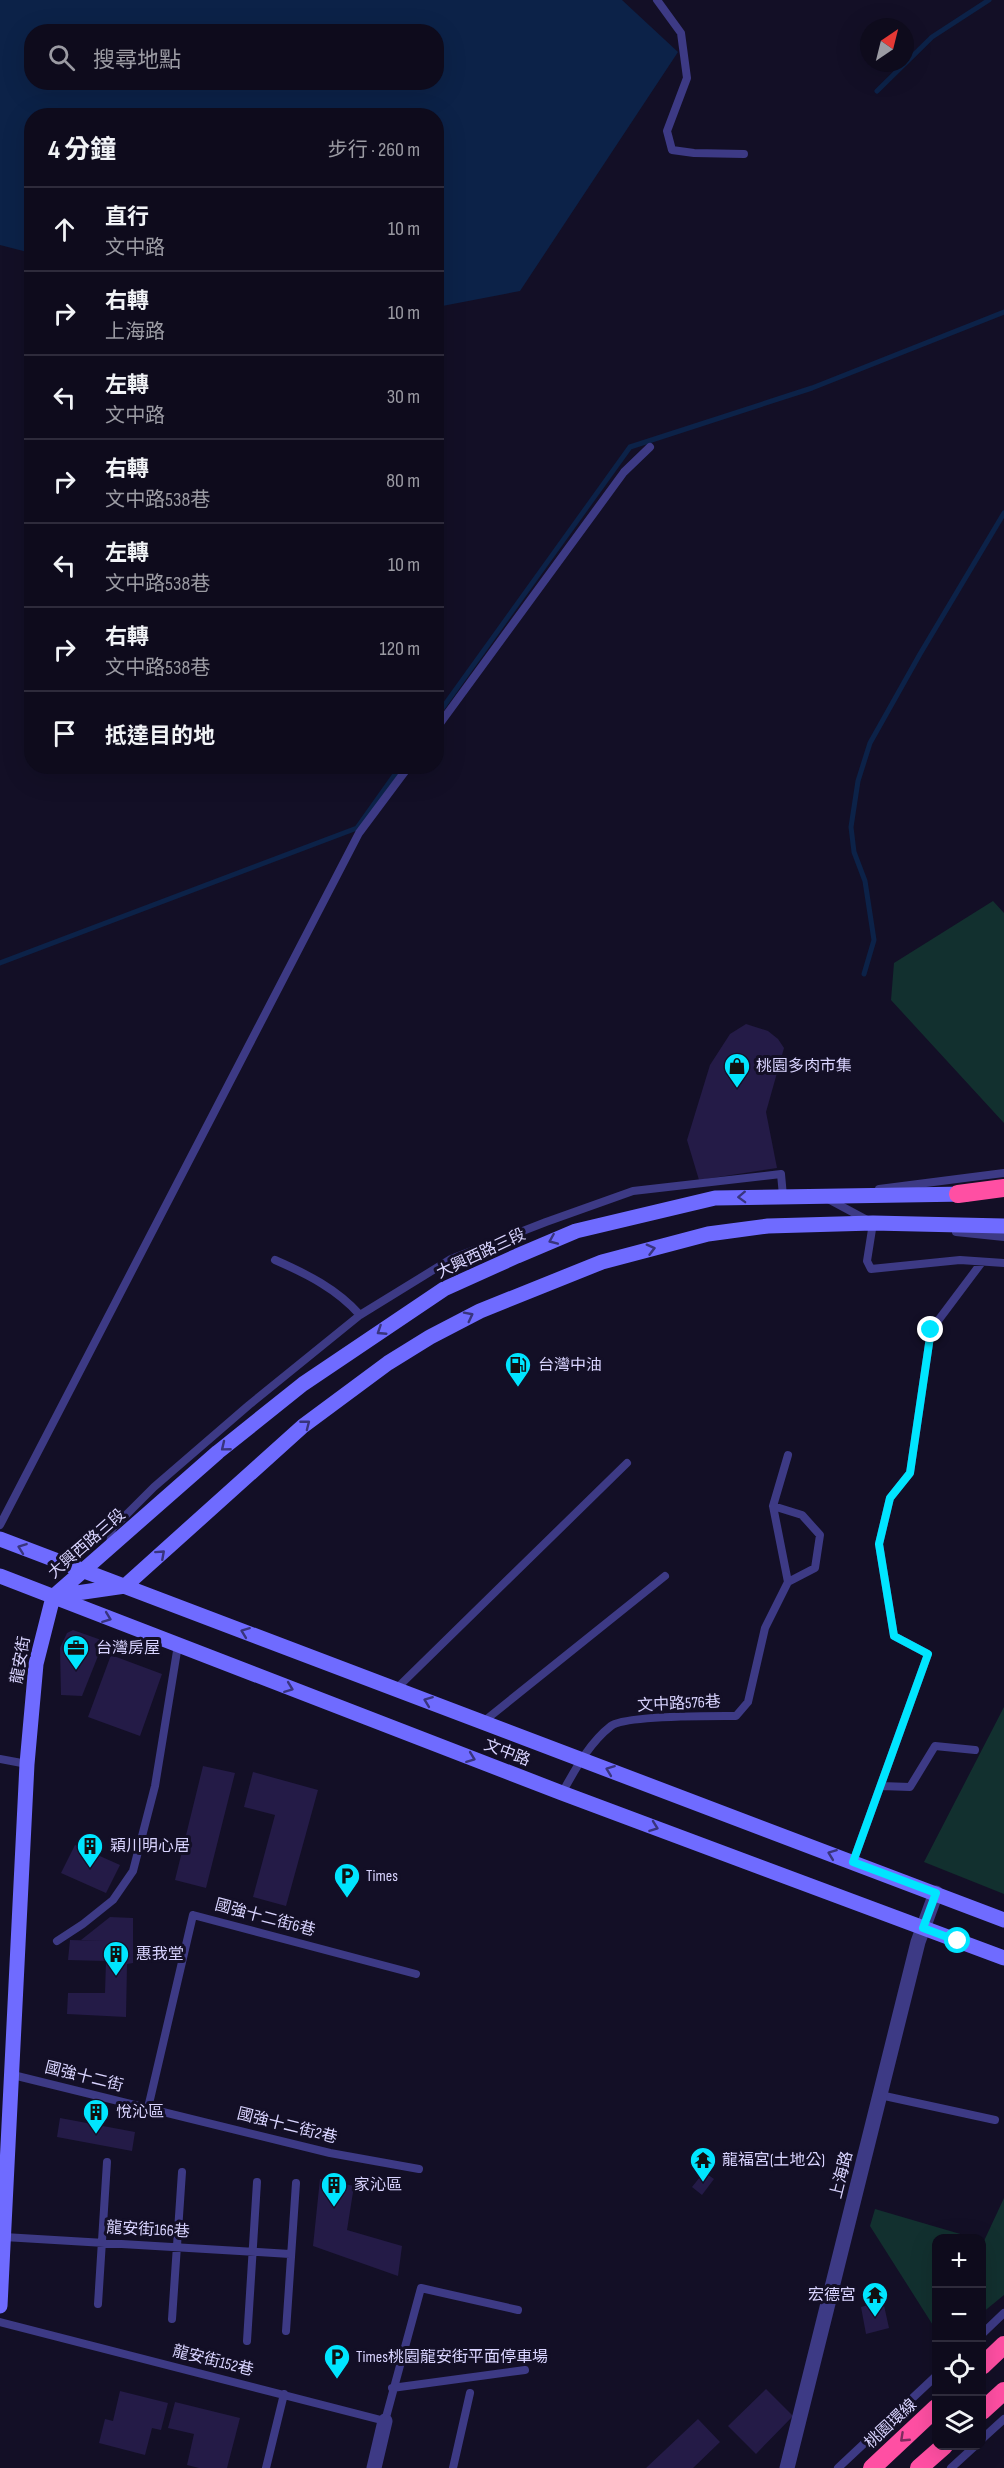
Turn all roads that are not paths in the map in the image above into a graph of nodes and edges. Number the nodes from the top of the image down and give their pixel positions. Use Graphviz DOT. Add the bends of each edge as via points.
graph roads {
  1 [pos="657,0"];
  2 [pos="744,154"];
  3 [pos="650,447"];
  4 [pos="444,718"];
  5 [pos="403,774"];
  6 [pos="1004,1173"];
  7 [pos="1004,1188"];
  8 [pos="1004,1193"];
  9 [pos="958,1194"];
  10 [pos="783,1196"];
  11 [pos="822,1196"];
  12 [pos="873,1223"];
  13 [pos="1004,1226"];
  14 [pos="1004,1237"];
  15 [pos="275,1260"];
  16 [pos="982,1262"];
  17 [pos="1004,1263"];
  18 [pos="360,1315"];
  19 [pos="788,1455"];
  20 [pos="627,1462"];
  21 [pos="773,1506"];
  22 [pos="0,1525"];
  23 [pos="0,1539"];
  24 [pos="110,1548"];
  25 [pos="84,1570"];
  26 [pos="0,1576"];
  27 [pos="665,1576"];
  28 [pos="788,1582"];
  29 [pos="125,1586"];
  30 [pos="53,1597"];
  31 [pos="178,1645"];
  32 [pos="396,1689"];
  33 [pos="483,1722"];
  34 [pos="975,1750"];
  35 [pos="0,1759"];
  36 [pos="581,1759"];
  37 [pos="27,1764"];
  38 [pos="881,1786"];
  39 [pos="562,1794"];
  40 [pos="853,1862"];
  41 [pos="936,1893"];
  42 [pos="1004,1920"];
  43 [pos="923,1928"];
  44 [pos="57,1941"];
  45 [pos="1004,1958"];
  46 [pos="417,1974"];
  47 [pos="7,2073"];
  48 [pos="880,2095"];
  49 [pos="148,2108"];
  50 [pos="995,2120"];
  51 [pos="107,2162"];
  52 [pos="419,2169"];
  53 [pos="182,2172"];
  54 [pos="257,2182"];
  55 [pos="296,2183"];
  56 [pos="4,2236"];
  57 [pos="101,2242"];
  58 [pos="176,2247"];
  59 [pos="253,2251"];
  60 [pos="290,2253"];
  61 [pos="98,2304"];
  62 [pos="0,2306"];
  63 [pos="518,2310"];
  64 [pos="1004,2313"];
  65 [pos="172,2319"];
  66 [pos="0,2322"];
  67 [pos="986,2329"];
  68 [pos="286,2331"];
  69 [pos="247,2341"];
  70 [pos="1004,2345"];
  71 [pos="986,2361"];
  72 [pos="525,2370"];
  73 [pos="932,2380"];
  74 [pos="392,2388"];
  75 [pos="1004,2391"];
  76 [pos="470,2393"];
  77 [pos="284,2394"];
  78 [pos="986,2407"];
  79 [pos="932,2412"];
  80 [pos="1004,2419"];
  81 [pos="385,2421"];
  82 [pos="986,2435"];
  83 [pos="939,2450"];
  84 [pos="970,2450"];
  85 [pos="266,2468"];
  86 [pos="374,2468"];
  87 [pos="453,2468"];
  88 [pos="788,2468"];
  89 [pos="838,2468"];
  90 [pos="872,2468"];
  91 [pos="920,2468"];
  92 [pos="951,2468"];
  1 -- 2 [label="lane" via="681,33 687,78 667,132 672,150"];
  3 -- 4 [label="lane" via="624,472"];
  5 -- 22 [label="lane" via="359,833"];
  6 -- 11 [label="lane"];
  7 -- 9 [label="highway"];
  8 -- 9 [label="street, 大興西路三段"];
  9 -- 11 [label="street, 大興西路三段"];
  10 -- 11 [label="street, 大興西路三段"];
  10 -- 18 [label="lane" via="781,1174 633,1191 451,1259"];
  10 -- 24 [label="street, 大興西路三段, one-way" via="715,1198 576,1231 444,1289 303,1384 218,1452"];
  11 -- 12 [label="lane"];
  12 -- 13 [label="street"];
  12 -- 14 [label="lane"];
  12 -- 16 [label="lane" via="867,1261 871,1269 960,1260"];
  29 -- 12 [label="street, one-way" via="303,1426 388,1364 480,1311 602,1262 708,1234 768,1226"];
  15 -- 18 [label="lane" via="345,1298"];
  16 -- 17 [label="lane"];
  16 -- 38 [label="lane" via="931,1330 910,1473 890,1498 879,1544 894,1636 928,1654"];
  18 -- 24 [label="lane" via="154,1487 112,1529"];
  19 -- 21 [label="lane"];
  20 -- 32 [label="lane"];
  21 -- 28 [label="lane"];
  21 -- 28 [label="lane" via="802,1515 820,1535 815,1568"];
  25 -- 23 [label="street, 文中路, one-way"];
  24 -- 25 [label="street, 大興西路三段"];
  25 -- 29 [label="street, 文中路"];
  25 -- 30 [label="street, 大興西路三段"];
  26 -- 30 [label="street, 文中路"];
  27 -- 33 [label="lane"];
  28 -- 36 [label="lane, 文中路576巷" via="765,1628 748,1702 736,1716 649,1718 612,1725"];
  29 -- 30 [label="street, 大興西路三段"];
  32 -- 29 [label="street, 文中路, one-way"];
  30 -- 31 [label="street, 文中路, one-way"];
  30 -- 37 [label="street, 龍安街" via="36,1664"];
  31 -- 39 [label="street, 文中路, one-way"];
  31 -- 44 [label="lane" via="155,1786 133,1871 113,1900"];
  33 -- 32 [label="street, 文中路, one-way"];
  33 -- 36 [label="street, 文中路"];
  34 -- 38 [label="lane" via="935,1746 910,1787"];
  35 -- 37 [label="lane"];
  36 -- 39 [label="lane, 文中路576巷"];
  40 -- 36 [label="street, 文中路, one-way"];
  37 -- 47 [label="street, 龍安街"];
  38 -- 40 [label="lane"];
  39 -- 43 [label="street, 文中路, one-way"];
  40 -- 41 [label="street, 文中路"];
  41 -- 42 [label="street, 文中路"];
  41 -- 43 [label="street, 上海路"];
  43 -- 45 [label="street, 文中路"];
  43 -- 48 [label="street, 上海路"];
  46 -- 49 [label="lane, 國強十二街6巷" via="193,1915"];
  47 -- 49 [label="lane, 國強十二街"];
  47 -- 56 [label="street, 龍安街"];
  48 -- 50 [label="lane"];
  48 -- 88 [label="street, 上海路"];
  49 -- 52 [label="lane, 國強十二街2巷" via="330,2153"];
  51 -- 57 [label="lane"];
  53 -- 58 [label="lane"];
  54 -- 59 [label="lane"];
  55 -- 60 [label="lane"];
  56 -- 57 [label="lane, 龍安街166巷"];
  56 -- 62 [label="street, 龍安街"];
  57 -- 58 [label="lane, 龍安街166巷"];
  57 -- 61 [label="lane"];
  58 -- 59 [label="lane, 龍安街166巷"];
  58 -- 65 [label="lane"];
  59 -- 60 [label="lane, 龍安街166巷"];
  59 -- 69 [label="lane"];
  60 -- 68 [label="lane"];
  63 -- 74 [label="lane" via="421,2288"];
  64 -- 67 [label="lane"];
  66 -- 77 [label="lane, 龍安街152巷"];
  70 -- 71 [label="highway"];
  72 -- 74 [label="lane"];
  73 -- 89 [label="lane"];
  74 -- 81 [label="lane"];
  75 -- 78 [label="highway"];
  76 -- 87 [label="lane"];
  77 -- 81 [label="lane, 龍安街152巷"];
  77 -- 85 [label="lane"];
  79 -- 90 [label="highway, 桃園環線, one-way"];
  80 -- 82 [label="lane"];
  81 -- 86 [label="street"];
  83 -- 91 [label="highway"];
  84 -- 92 [label="lane"];
}
